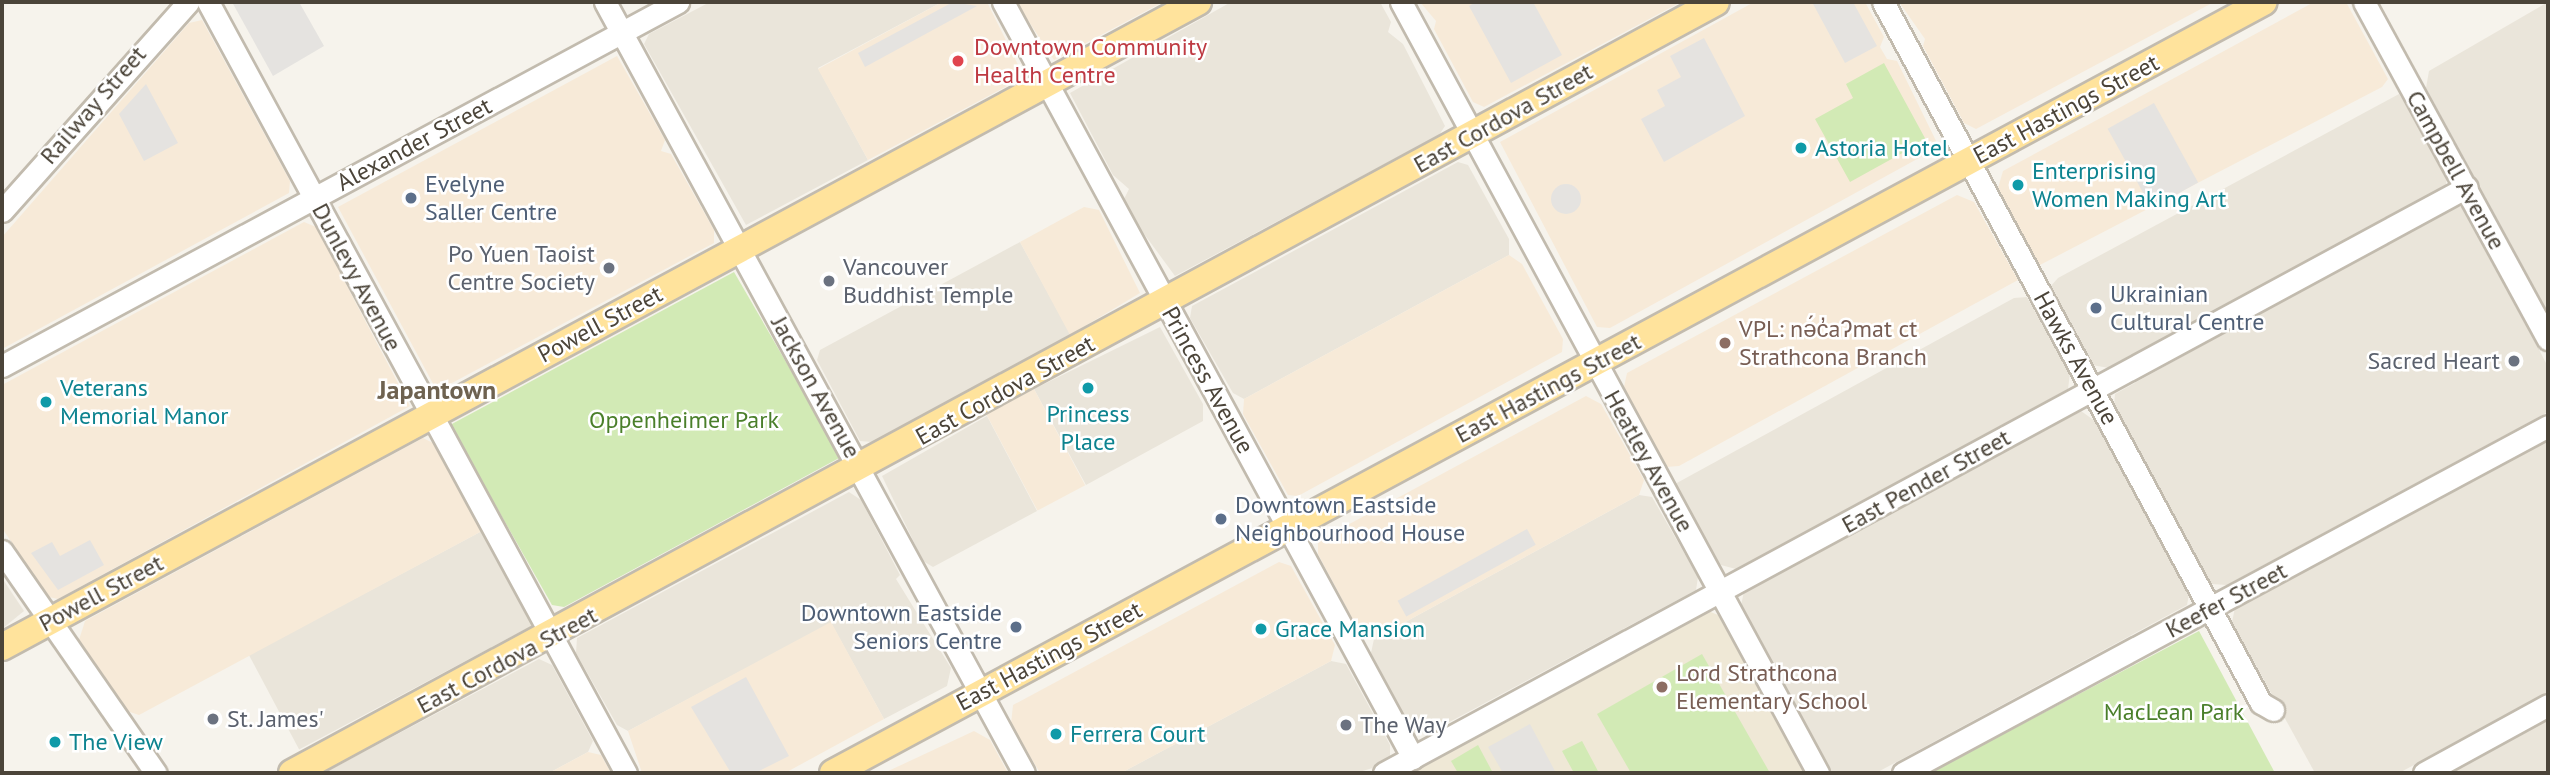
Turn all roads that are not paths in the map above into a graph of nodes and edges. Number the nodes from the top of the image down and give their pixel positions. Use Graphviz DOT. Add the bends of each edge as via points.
graph roads {
  1 [pos="188,2"];
  2 [pos="208,2"];
  3 [pos="606,2"];
  4 [pos="678,2"];
  5 [pos="1003,2"];
  6 [pos="1198,2"];
  7 [pos="1401,2"];
  8 [pos="1716,2"];
  9 [pos="1883,2"];
  10 [pos="2264,2"];
  11 [pos="2364,2"];
  12 [pos="622,32"];
  13 [pos="1048,83"];
  14 [pos="1474,135"];
  15 [pos="1969,161"];
  16 [pos="2467,187"];
  17 [pos="314,197"];
  18 [pos="2,211"];
  19 [pos="740,249"];
  20 [pos="1166,303"];
  21 [pos="2548,339"];
  22 [pos="1596,363"];
  23 [pos="2,366"];
  24 [pos="2094,390"];
  25 [pos="432,415"];
  26 [pos="2548,426"];
  27 [pos="862,469"];
  28 [pos="1288,527"];
  29 [pos="2,551"];
  30 [pos="1721,593"];
  31 [pos="2210,608"];
  32 [pos="48,621"];
  33 [pos="553,636"];
  34 [pos="2,647"];
  35 [pos="981,693"];
  36 [pos="2548,705"];
  37 [pos="2273,710"];
  38 [pos="1413,758"];
  39 [pos="156,773"];
  40 [pos="292,773"];
  41 [pos="626,773"];
  42 [pos="833,773"];
  43 [pos="1024,773"];
  44 [pos="1384,773"];
  45 [pos="1818,773"];
  46 [pos="1903,773"];
  47 [pos="2424,773"];
  1 -- 18 [label="street, Railway Street"];
  2 -- 17 [label="street, Dunlevy Avenue"];
  3 -- 12 [label="street, Jackson Avenue"];
  4 -- 12 [label="street, Alexander Street"];
  5 -- 13 [label="street, Princess Avenue"];
  6 -- 13 [label="main road, Powell Street"];
  7 -- 14 [label="street, Heatley Avenue"];
  8 -- 14 [label="main road, East Cordova Street"];
  9 -- 15 [label="street, Hawks Avenue"];
  10 -- 15 [label="main road, East Hastings Street"];
  11 -- 16 [label="street, Campbell Avenue"];
  12 -- 17 [label="street, Alexander Street"];
  12 -- 19 [label="street, Jackson Avenue"];
  13 -- 19 [label="main road, Powell Street"];
  13 -- 20 [label="street, Princess Avenue"];
  14 -- 20 [label="main road, East Cordova Street"];
  14 -- 22 [label="street, Heatley Avenue"];
  15 -- 22 [label="main road, East Hastings Street"];
  15 -- 24 [label="street, Hawks Avenue"];
  16 -- 21 [label="street, Campbell Avenue"];
  16 -- 24 [label="street, East Pender Street"];
  17 -- 23 [label="street, Alexander Street"];
  17 -- 25 [label="street, Dunlevy Avenue"];
  19 -- 25 [label="main road, Powell Street"];
  19 -- 27 [label="street, Jackson Avenue"];
  20 -- 27 [label="main road, East Cordova Street"];
  20 -- 28 [label="street, Princess Avenue"];
  22 -- 28 [label="main road, East Hastings Street"];
  22 -- 30 [label="street, Heatley Avenue"];
  24 -- 30 [label="street, East Pender Street"];
  24 -- 31 [label="street, Hawks Avenue"];
  25 -- 32 [label="main road, Powell Street"];
  25 -- 33 [label="street, Dunlevy Avenue"];
  26 -- 31 [label="street, Keefer Street"];
  27 -- 33 [label="main road, East Cordova Street"];
  27 -- 35 [label="street, Jackson Avenue"];
  28 -- 35 [label="main road, East Hastings Street"];
  28 -- 38 [label="street, Princess Avenue"];
  29 -- 32 [label="street"];
  30 -- 38 [label="street, East Pender Street"];
  30 -- 45 [label="street, Heatley Avenue"];
  31 -- 37 [label="street, Hawks Avenue" via="2261,703"];
  31 -- 46 [label="street, Keefer Street"];
  32 -- 34 [label="main road, Powell Street"];
  32 -- 39 [label="street"];
  33 -- 40 [label="main road, East Cordova Street"];
  33 -- 41 [label="street, Dunlevy Avenue"];
  35 -- 42 [label="main road, East Hastings Street"];
  35 -- 43 [label="street, Jackson Avenue"];
  36 -- 47 [label="street"];
  38 -- 44 [label="street, East Pender Street"];
}
